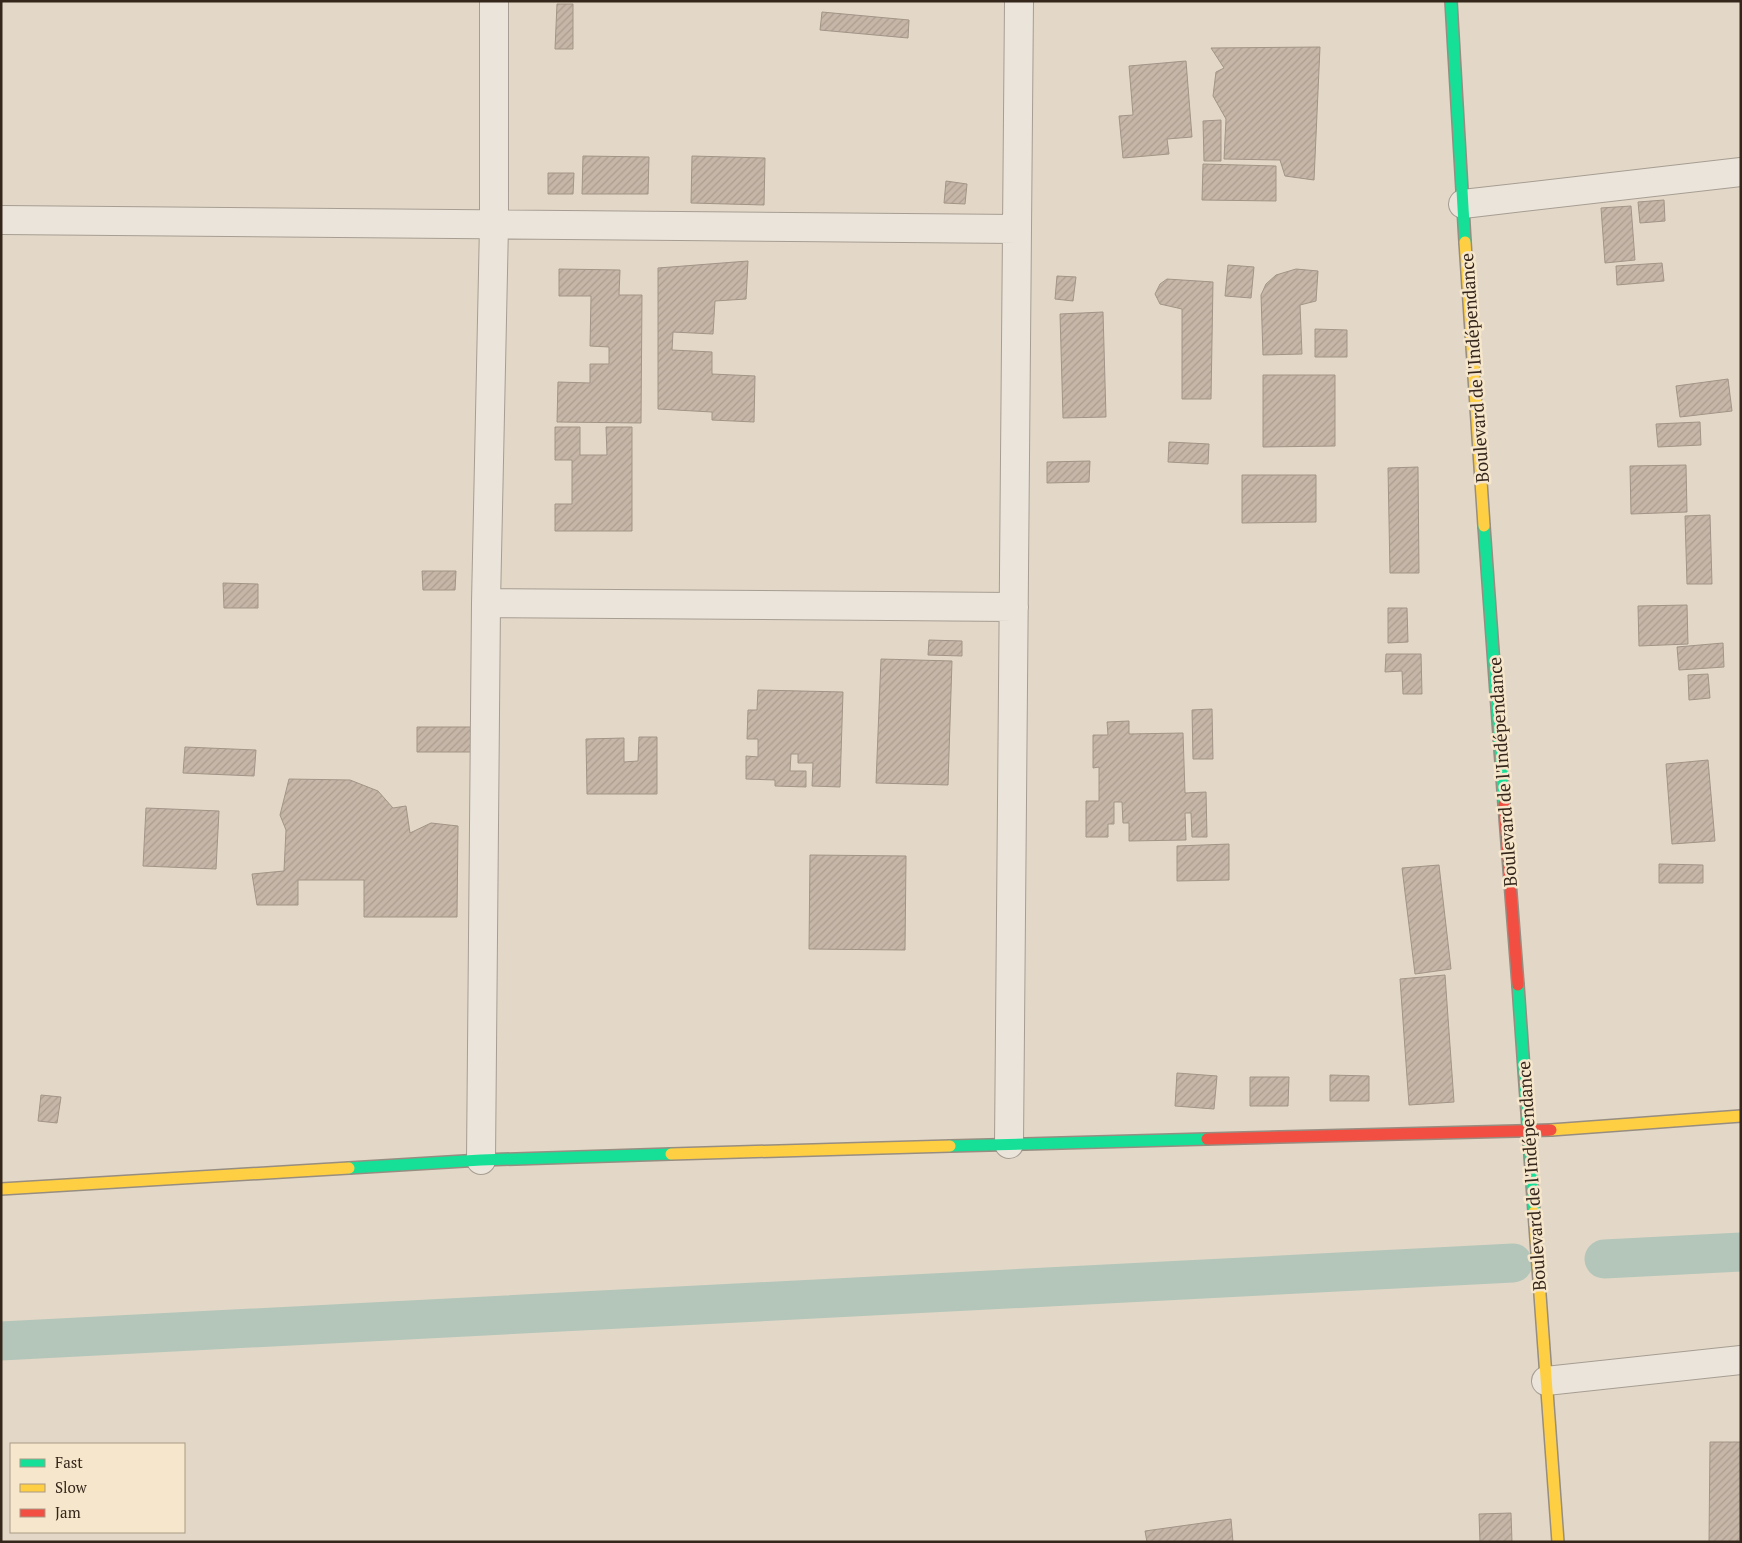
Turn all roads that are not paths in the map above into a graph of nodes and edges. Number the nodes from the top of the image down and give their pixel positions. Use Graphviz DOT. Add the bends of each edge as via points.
graph roads {
  1 [pos="494,1"];
  2 [pos="1019,1"];
  3 [pos="1451,1"];
  4 [pos="1741,172"];
  5 [pos="1463,204"];
  6 [pos="1,220"];
  7 [pos="494,225"];
  8 [pos="1017,229"];
  9 [pos="486,603"];
  10 [pos="1014,607"];
  11 [pos="1741,1116"];
  12 [pos="1528,1132"];
  13 [pos="1009,1144"];
  14 [pos="481,1160"];
  15 [pos="1,1189"];
  16 [pos="1741,1360"];
  17 [pos="1546,1381"];
  18 [pos="1558,1542"];
  1 -- 7 [label="street"];
  2 -- 8 [label="street"];
  3 -- 5 [label="main road, Boulevard de l'Indépendance"];
  4 -- 5 [label="street"];
  5 -- 12 [label="main road, Boulevard de l'Indépendance"];
  6 -- 7 [label="street"];
  7 -- 8 [label="street"];
  7 -- 9 [label="street"];
  8 -- 10 [label="street"];
  9 -- 10 [label="street"];
  9 -- 14 [label="street"];
  10 -- 13 [label="street"];
  11 -- 12 [label="main road"];
  12 -- 13 [label="main road"];
  12 -- 17 [label="main road, Boulevard de l'Indépendance"];
  13 -- 14 [label="main road"];
  14 -- 15 [label="main road"];
  16 -- 17 [label="street"];
  17 -- 18 [label="main road, Boulevard de l'Indépendance"];
}
